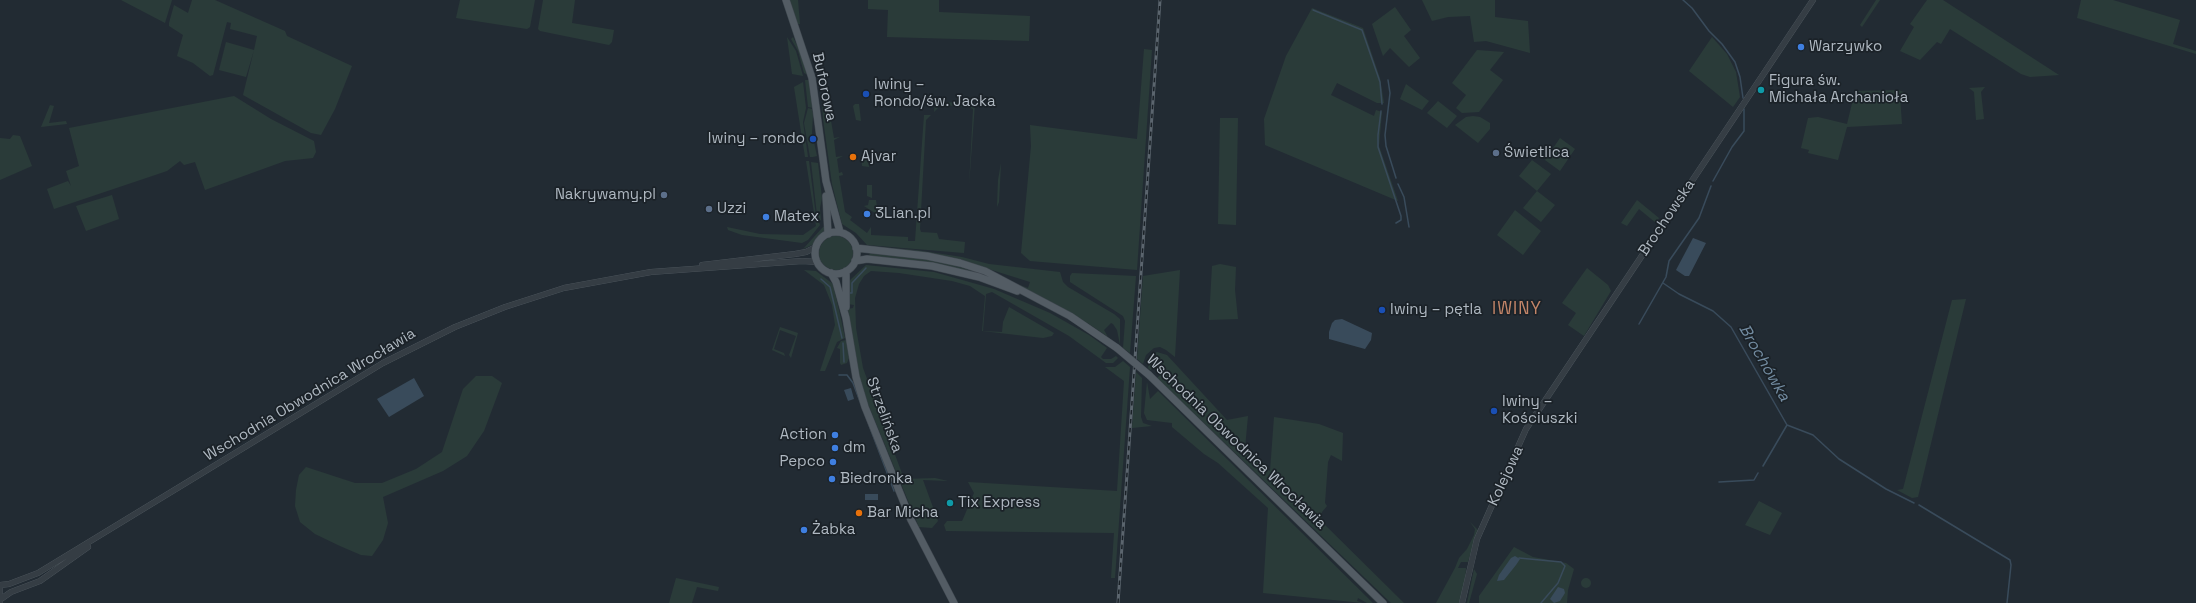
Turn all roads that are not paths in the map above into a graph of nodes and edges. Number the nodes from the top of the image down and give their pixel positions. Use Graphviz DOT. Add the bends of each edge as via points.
graph roads {
  1 [pos="786,0"];
  2 [pos="1813,0"];
  3 [pos="826,181"];
  4 [pos="840,232"];
  5 [pos="828,234"];
  6 [pos="816,247"];
  7 [pos="856,248"];
  8 [pos="818,262"];
  9 [pos="855,262"];
  10 [pos="673,269"];
  11 [pos="846,271"];
  12 [pos="831,273"];
  13 [pos="1061,312"];
  14 [pos="846,318"];
  15 [pos="1523,437"];
  16 [pos="109,532"];
  17 [pos="0,585"];
  18 [pos="0,588"];
  19 [pos="0,601"];
  20 [pos="954,603"];
  21 [pos="1383,603"];
  22 [pos="1462,603"];
  1 -- 3 [label="main road, Buforowa" via="812,78"];
  2 -- 15 [label="street, Brochowska"];
  3 -- 4 [label="main road, Buforowa"];
  3 -- 5 [label="main road, Buforowa"];
  4 -- 5 [label="main road"];
  4 -- 7 [label="main road" via="851,238"];
  5 -- 6 [label="main road" via="822,237"];
  6 -- 8 [label="main road"];
  6 -- 10 [label="street, Wschodnia Obwodnica Wrocławia" via="791,255"];
  7 -- 9 [label="main road"];
  7 -- 13 [label="main road, Wschodnia Obwodnica Wrocławia" via="927,256 965,264 998,276"];
  8 -- 10 [label="street, Wschodnia Obwodnica Wrocławia"];
  8 -- 12 [label="main road"];
  9 -- 11 [label="main road"];
  9 -- 13 [label="main road, Wschodnia Obwodnica Wrocławia" via="867,259 896,261 959,272 1000,284"];
  10 -- 16 [label="street, Wschodnia Obwodnica Wrocławia" via="564,288 455,327 383,363"];
  11 -- 12 [label="main road"];
  11 -- 14 [label="main road, Strzelińska"];
  12 -- 14 [label="main road, Strzelińska"];
  13 -- 21 [label="main road, Wschodnia Obwodnica Wrocławia, bridge" via="1117,348 1149,375"];
  14 -- 20 [label="main road, Strzelińska" via="856,377 865,407 911,520"];
  15 -- 22 [label="street, Kolejowa" via="1474,549"];
  16 -- 17 [label="street, Wschodnia Obwodnica Wrocławia" via="38,573"];
  16 -- 19 [label="street, Wschodnia Obwodnica Wrocławia" via="67,564 40,581 11,592"];
  18 -- 19 [label="street"];
}
